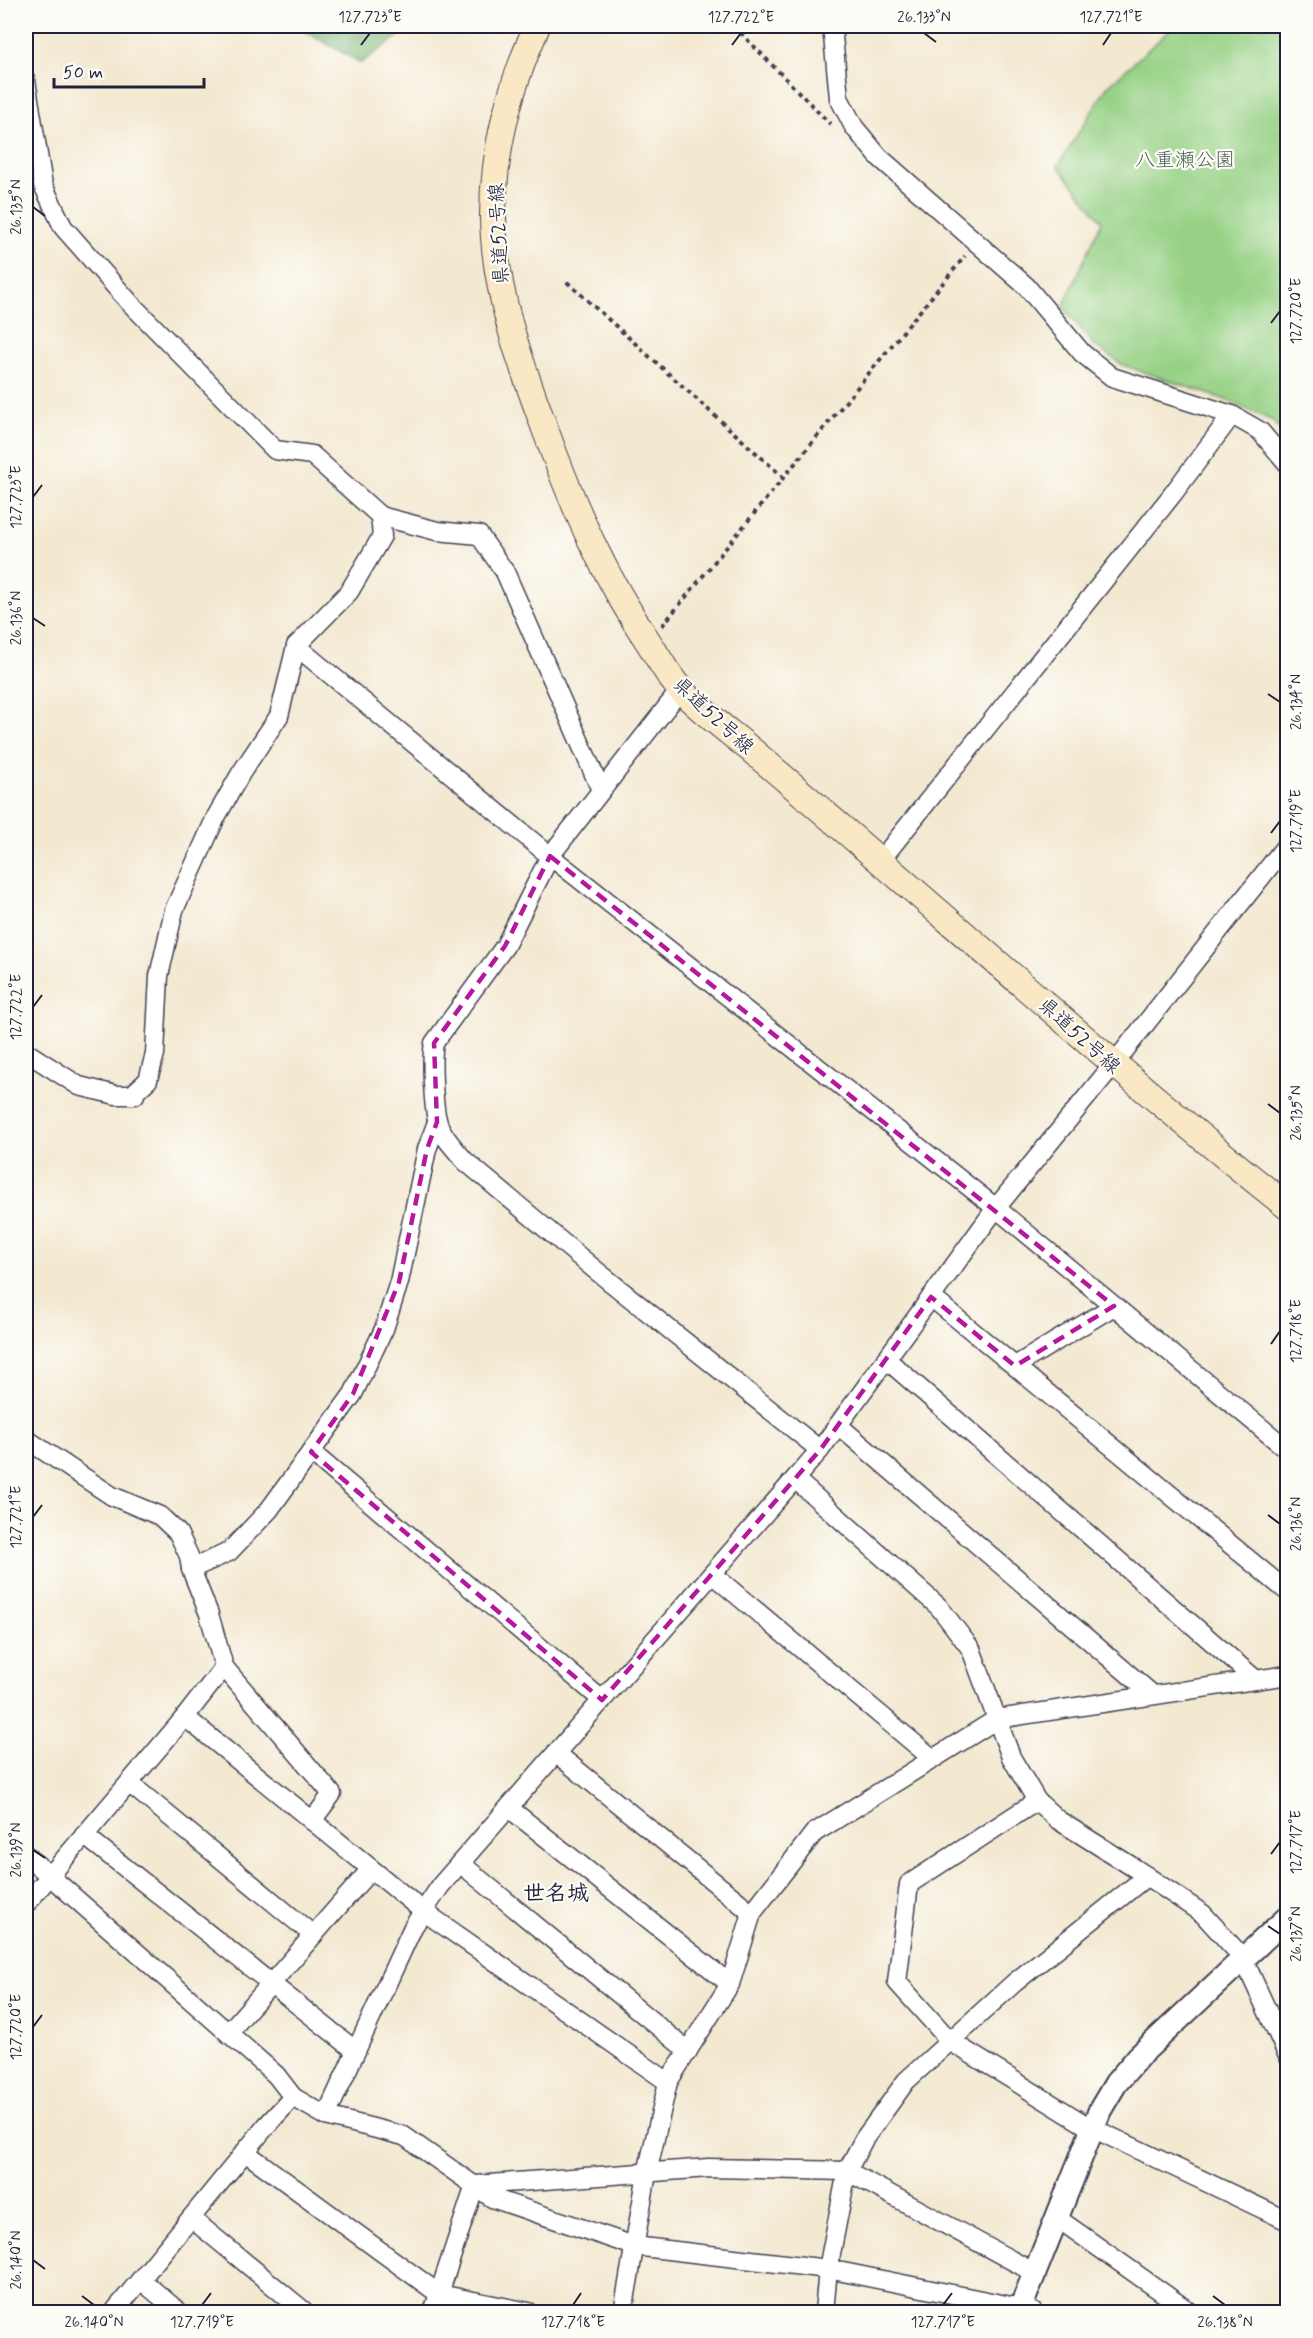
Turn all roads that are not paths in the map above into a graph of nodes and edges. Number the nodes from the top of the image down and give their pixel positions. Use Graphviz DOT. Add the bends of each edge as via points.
graph roads {
  1 [pos="537,26"];
  2 [pos="832,26"];
  3 [pos="26,81"];
  4 [pos="1232,415"];
  5 [pos="1287,464"];
  6 [pos="380,516"];
  7 [pos="296,646"];
  8 [pos="681,689"];
  9 [pos="601,789"];
  10 [pos="1287,843"];
  11 [pos="550,856"];
  12 [pos="880,861"];
  13 [pos="26,1052"];
  14 [pos="1113,1065"];
  15 [pos="437,1122"];
  16 [pos="1287,1207"];
  17 [pos="996,1208"];
  18 [pos="931,1297"];
  19 [pos="1114,1306"];
  20 [pos="886,1359"];
  21 [pos="1015,1366"];
  22 [pos="838,1425"];
  23 [pos="26,1439"];
  24 [pos="820,1450"];
  25 [pos="1287,1450"];
  26 [pos="311,1452"];
  27 [pos="795,1479"];
  28 [pos="191,1569"];
  29 [pos="712,1574"];
  30 [pos="1287,1592"];
  31 [pos="224,1667"];
  32 [pos="1287,1675"];
  33 [pos="1256,1680"];
  34 [pos="1153,1695"];
  35 [pos="602,1700"];
  36 [pos="185,1718"];
  37 [pos="997,1719"];
  38 [pos="556,1753"];
  39 [pos="933,1759"];
  40 [pos="129,1783"];
  41 [pos="1037,1801"];
  42 [pos="508,1808"];
  43 [pos="312,1821"];
  44 [pos="84,1835"];
  45 [pos="26,1855"];
  46 [pos="460,1863"];
  47 [pos="371,1869"];
  48 [pos="49,1876"];
  49 [pos="1147,1876"];
  50 [pos="26,1904"];
  51 [pos="423,1911"];
  52 [pos="752,1913"];
  53 [pos="1287,1917"];
  54 [pos="314,1935"];
  55 [pos="1243,1958"];
  56 [pos="271,1984"];
  57 [pos="730,1984"];
  58 [pos="228,2032"];
  59 [pos="950,2041"];
  60 [pos="356,2051"];
  61 [pos="688,2051"];
  62 [pos="1287,2056"];
  63 [pos="668,2082"];
  64 [pos="293,2097"];
  65 [pos="326,2116"];
  66 [pos="1092,2128"];
  67 [pos="245,2152"];
  68 [pos="847,2170"];
  69 [pos="647,2173"];
  70 [pos="475,2186"];
  71 [pos="191,2218"];
  72 [pos="1057,2218"];
  73 [pos="1287,2221"];
  74 [pos="633,2246"];
  75 [pos="828,2269"];
  76 [pos="1035,2273"];
  77 [pos="141,2280"];
  78 [pos="440,2294"];
  79 [pos="1024,2311"];
  80 [pos="114,2313"];
  81 [pos="179,2313"];
  82 [pos="305,2313"];
  83 [pos="433,2313"];
  84 [pos="529,2313"];
  85 [pos="623,2313"];
  86 [pos="824,2313"];
  87 [pos="1190,2313"];
  1 -- 8 [label="main road, 県道52号線" via="510,96 496,155 493,216 501,294 512,338 571,500 614,588"];
  2 -- 4 [label="street" via="839,98 854,127 879,157 1026,286 1082,353 1112,377"];
  3 -- 6 [label="street" via="44,185 63,226 130,303 275,450 312,456"];
  4 -- 5 [label="street" via="1260,431"];
  4 -- 12 [label="street"];
  6 -- 7 [label="street" via="382,536 349,592"];
  6 -- 9 [label="street" via="437,531 479,535 505,572"];
  7 -- 11 [label="street"];
  7 -- 13 [label="street" via="279,716 216,818 174,910 159,975 155,1054 148,1080 135,1095 116,1095 79,1086"];
  8 -- 9 [label="street"];
  8 -- 12 [label="main road, 県道52号線"];
  9 -- 11 [label="street"];
  10 -- 14 [label="street"];
  11 -- 15 [label="street" via="504,946 434,1043 431,1057"];
  11 -- 17 [label="street"];
  12 -- 14 [label="main road, 県道52号線"];
  14 -- 16 [label="main road, 県道52号線"];
  14 -- 17 [label="street"];
  15 -- 24 [label="street" via="465,1161"];
  15 -- 26 [label="street" via="384,1329 353,1394"];
  17 -- 18 [label="street"];
  17 -- 19 [label="street"];
  18 -- 20 [label="street"];
  18 -- 21 [label="street"];
  19 -- 21 [label="street"];
  19 -- 25 [label="street"];
  20 -- 22 [label="street"];
  20 -- 33 [label="street"];
  21 -- 30 [label="street"];
  22 -- 24 [label="street"];
  22 -- 34 [label="street"];
  23 -- 28 [label="street" via="112,1496 160,1516 178,1533"];
  24 -- 27 [label="street"];
  26 -- 28 [label="street" via="269,1509 229,1552"];
  26 -- 35 [label="street"];
  27 -- 29 [label="street"];
  27 -- 37 [label="street" via="939,1607 971,1649"];
  28 -- 31 [label="street"];
  29 -- 35 [label="street"];
  29 -- 39 [label="street"];
  31 -- 36 [label="street"];
  31 -- 43 [label="street" via="332,1794"];
  32 -- 33 [label="street"];
  33 -- 34 [label="street"];
  34 -- 37 [label="street"];
  35 -- 38 [label="street"];
  36 -- 40 [label="street"];
  36 -- 43 [label="street"];
  37 -- 39 [label="street"];
  37 -- 41 [label="street" via="1011,1757"];
  38 -- 42 [label="street"];
  38 -- 52 [label="street"];
  39 -- 52 [label="street" via="814,1833"];
  40 -- 44 [label="street"];
  40 -- 54 [label="street"];
  41 -- 49 [label="street" via="1058,1820"];
  41 -- 59 [label="street" via="909,1884 897,1982"];
  42 -- 46 [label="street"];
  42 -- 57 [label="street"];
  43 -- 47 [label="street"];
  44 -- 48 [label="street"];
  44 -- 56 [label="street"];
  45 -- 48 [label="street"];
  46 -- 51 [label="street"];
  46 -- 61 [label="street"];
  47 -- 51 [label="street"];
  47 -- 54 [label="street"];
  48 -- 50 [label="street"];
  48 -- 58 [label="street"];
  49 -- 55 [label="street" via="1203,1914"];
  49 -- 59 [label="street" via="1014,1983"];
  51 -- 60 [label="street"];
  51 -- 63 [label="street"];
  52 -- 57 [label="street"];
  53 -- 55 [label="street"];
  54 -- 56 [label="street"];
  55 -- 62 [label="street"];
  55 -- 66 [label="street" via="1139,2056 1116,2083"];
  56 -- 58 [label="street"];
  56 -- 60 [label="street"];
  57 -- 61 [label="street"];
  58 -- 64 [label="street" via="276,2075"];
  59 -- 66 [label="street"];
  59 -- 68 [label="street" via="906,2081"];
  60 -- 65 [label="street"];
  61 -- 63 [label="street"];
  63 -- 69 [label="street"];
  64 -- 65 [label="street"];
  64 -- 67 [label="street"];
  65 -- 70 [label="street" via="404,2136"];
  66 -- 72 [label="street"];
  66 -- 73 [label="street"];
  67 -- 71 [label="street"];
  67 -- 78 [label="street"];
  68 -- 69 [label="street" via="709,2168"];
  68 -- 75 [label="street"];
  68 -- 76 [label="street"];
  69 -- 70 [label="street"];
  69 -- 74 [label="street"];
  70 -- 74 [label="street" via="506,2204"];
  70 -- 78 [label="street"];
  71 -- 77 [label="street"];
  71 -- 82 [label="street"];
  72 -- 76 [label="street"];
  72 -- 87 [label="street"];
  74 -- 75 [label="street"];
  74 -- 85 [label="street"];
  75 -- 79 [label="street"];
  75 -- 86 [label="street"];
  76 -- 79 [label="street"];
  77 -- 80 [label="street"];
  77 -- 81 [label="street"];
  78 -- 83 [label="street"];
  78 -- 84 [label="street"];
}
